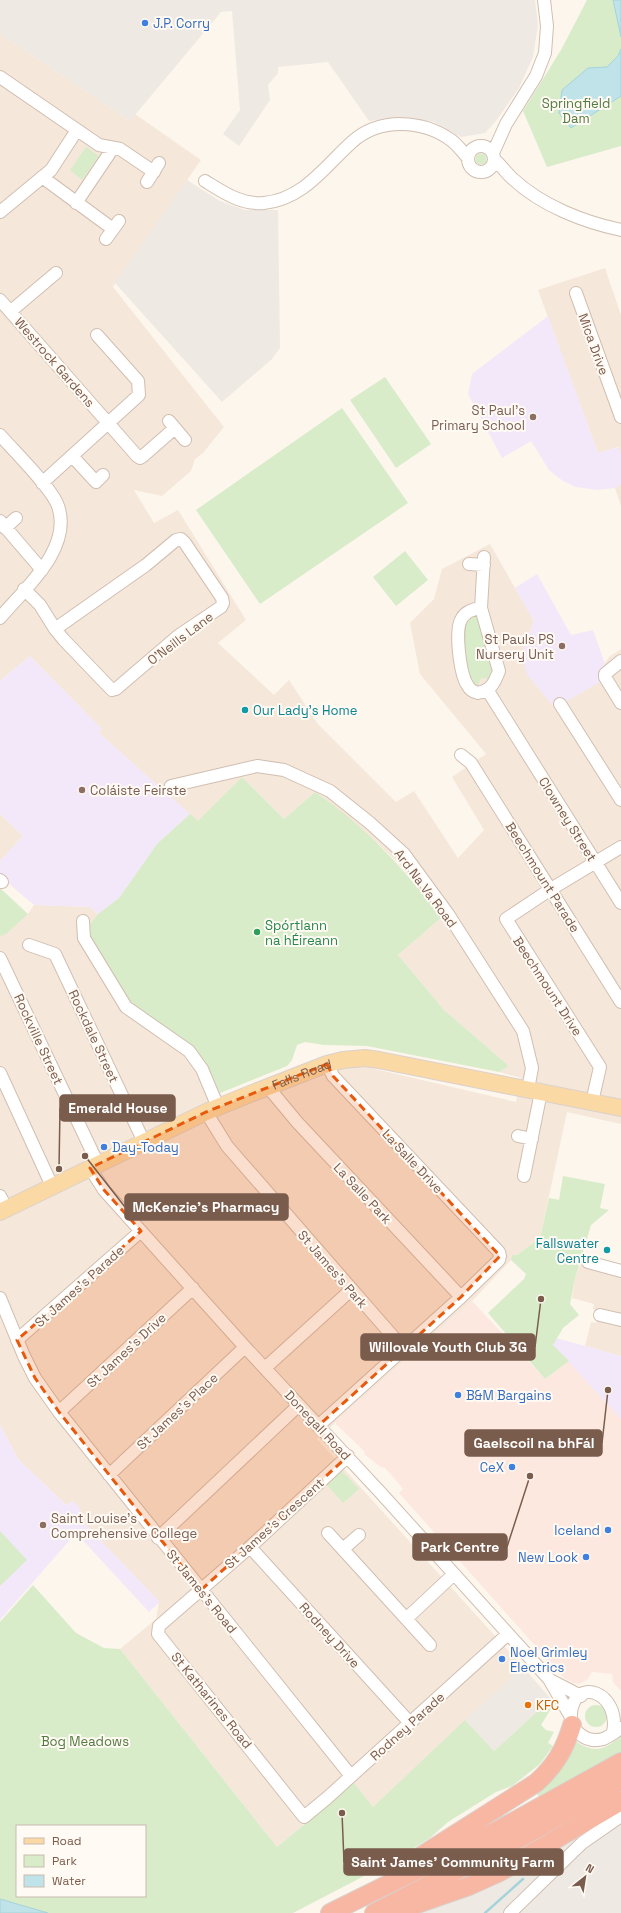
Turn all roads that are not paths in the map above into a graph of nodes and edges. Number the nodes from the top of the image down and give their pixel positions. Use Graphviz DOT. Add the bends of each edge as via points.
graph roads {
  1 [pos="544,0"];
  2 [pos="0,77"];
  3 [pos="77,130"];
  4 [pos="453,142"];
  5 [pos="110,148"];
  6 [pos="487,151"];
  7 [pos="468,158"];
  8 [pos="486,170"];
  9 [pos="42,177"];
  10 [pos="513,179"];
  11 [pos="205,181"];
  12 [pos="147,182"];
  13 [pos="76,203"];
  14 [pos="0,212"];
  15 [pos="113,229"];
  16 [pos="621,230"];
  17 [pos="56,273"];
  18 [pos="576,293"];
  19 [pos="0,300"];
  20 [pos="11,311"];
  21 [pos="97,335"];
  22 [pos="621,417"];
  23 [pos="108,424"];
  24 [pos="0,435"];
  25 [pos="185,440"];
  26 [pos="72,457"];
  27 [pos="103,475"];
  28 [pos="42,483"];
  29 [pos="16,518"];
  30 [pos="3,524"];
  31 [pos="469,564"];
  32 [pos="42,570"];
  33 [pos="24,589"];
  34 [pos="481,608"];
  35 [pos="1,615"];
  36 [pos="55,629"];
  37 [pos="621,661"];
  38 [pos="488,690"];
  39 [pos="621,703"];
  40 [pos="560,704"];
  41 [pos="461,755"];
  42 [pos="171,786"];
  43 [pos="621,800"];
  44 [pos="621,846"];
  45 [pos="595,862"];
  46 [pos="551,889"];
  47 [pos="621,903"];
  48 [pos="84,921"];
  49 [pos="29,945"];
  50 [pos="0,958"];
  51 [pos="621,1002"];
  52 [pos="327,1064"];
  53 [pos="0,1073"];
  54 [pos="268,1087"];
  55 [pos="534,1090"];
  56 [pos="592,1102"];
  57 [pos="621,1108"];
  58 [pos="212,1109"];
  59 [pos="518,1136"];
  60 [pos="532,1139"];
  61 [pos="144,1142"];
  62 [pos="94,1166"];
  63 [pos="524,1176"];
  64 [pos="52,1186"];
  65 [pos="2,1208"];
  66 [pos="141,1231"];
  67 [pos="588,1262"];
  68 [pos="621,1271"];
  69 [pos="193,1288"];
  70 [pos="351,1290"];
  71 [pos="461,1297"];
  72 [pos="0,1298"];
  73 [pos="600,1315"];
  74 [pos="621,1320"];
  75 [pos="17,1340"];
  76 [pos="245,1347"];
  77 [pos="403,1348"];
  78 [pos="265,1368"];
  79 [pos="299,1405"];
  80 [pos="59,1412"];
  81 [pos="318,1426"];
  82 [pos="348,1456"];
  83 [pos="109,1475"];
  84 [pos="328,1533"];
  85 [pos="359,1535"];
  86 [pos="158,1538"];
  87 [pos="250,1547"];
  88 [pos="343,1549"];
  89 [pos="454,1574"];
  90 [pos="201,1590"];
  91 [pos="406,1619"];
  92 [pos="508,1634"];
  93 [pos="430,1645"];
  94 [pos="549,1679"];
  95 [pos="581,1696"];
  96 [pos="615,1698"];
  97 [pos="571,1721"];
  98 [pos="410,1724"];
  99 [pos="617,1730"];
  100 [pos="621,1762"];
  101 [pos="351,1776"];
  102 [pos="621,1781"];
  103 [pos="621,1801"];
  104 [pos="304,1816"];
  105 [pos="621,1816"];
  106 [pos="348,1904"];
  107 [pos="330,1913"];
  108 [pos="374,1913"];
  109 [pos="391,1913"];
  110 [pos="510,1913"];
  1 -- 6 [label="street" via="547,26 545,53 536,76"];
  2 -- 3 [label="street"];
  3 -- 5 [label="street"];
  3 -- 9 [label="street" via="51,170"];
  4 -- 6 [label="street"];
  4 -- 7 [label="street"];
  4 -- 11 [label="street" via="440,133 409,124 387,125 370,130 353,141 310,183 292,195 264,203 230,197"];
  5 -- 12 [label="street" via="120,150 157,168"];
  5 -- 13 [label="street" via="110,154"];
  6 -- 7 [label="street" via="469,153"];
  6 -- 8 [label="street" via="493,164"];
  6 -- 10 [label="street"];
  7 -- 8 [label="street" via="473,169 478,172"];
  8 -- 10 [label="street"];
  9 -- 13 [label="street"];
  9 -- 14 [label="street"];
  10 -- 16 [label="street" via="564,211 593,224"];
  13 -- 15 [label="street"];
  17 -- 20 [label="street"];
  18 -- 22 [label="street, Mica Drive"];
  19 -- 20 [label="street, Westrock Gardens"];
  20 -- 23 [label="street, Westrock Gardens"];
  21 -- 23 [label="street" via="138,381 140,388 139,395"];
  23 -- 25 [label="street, Westrock Gardens" via="140,458 172,425"];
  23 -- 26 [label="street"];
  24 -- 28 [label="street"];
  26 -- 27 [label="street" via="96,482"];
  26 -- 28 [label="street"];
  28 -- 32 [label="street" via="58,506 60,517 59,539"];
  29 -- 30 [label="street"];
  30 -- 32 [label="street"];
  31 -- 34 [label="street" via="484,561"];
  32 -- 33 [label="street"];
  33 -- 35 [label="street"];
  33 -- 36 [label="street, O'Neills Lane" via="40,605"];
  34 -- 38 [label="street" via="498,671"];
  34 -- 38 [label="street" via="467,612 460,622 460,662 468,687 478,693"];
  36 -- 36 [label="street, O'Neills Lane" via="146,565 176,540 181,539 223,603 221,607 178,636 116,689 109,687"];
  37 -- 39 [label="street" via="605,674"];
  38 -- 45 [label="street, Clowney Street"];
  40 -- 43 [label="street"];
  41 -- 46 [label="street, Beechmount Parade" via="471,763"];
  42 -- 55 [label="street, Ard Na Va Road" via="257,766 284,770 330,791 370,824 404,854 448,914 523,1031 532,1068"];
  44 -- 45 [label="street"];
  45 -- 46 [label="street"];
  45 -- 47 [label="street, Clowney Street"];
  46 -- 51 [label="street, Beechmount Parade"];
  46 -- 56 [label="street, Beechmount Drive" via="506,919 600,1067"];
  48 -- 58 [label="street, St James's Park" via="84,938 126,1007 188,1051 202,1069"];
  49 -- 61 [label="street, Rockdale Street" via="55,954"];
  50 -- 62 [label="street, Rockville Street"];
  52 -- 54 [label="main road, Falls Road"];
  52 -- 55 [label="main road, Falls Road" via="365,1058"];
  52 -- 71 [label="street, La Salle Drive" via="333,1076 499,1252 498,1260"];
  53 -- 64 [label="street"];
  54 -- 58 [label="main road, Falls Road"];
  54 -- 71 [label="street, La Salle Park" via="297,1122"];
  55 -- 56 [label="main road, Falls Road"];
  55 -- 60 [label="street, Ard Na Va Road"];
  56 -- 57 [label="main road, Falls Road"];
  58 -- 61 [label="main road, Falls Road"];
  58 -- 70 [label="street, St James's Park" via="227,1146"];
  59 -- 60 [label="street"];
  60 -- 63 [label="street, Ard Na Va Road"];
  61 -- 62 [label="main road, Falls Road"];
  62 -- 64 [label="main road, Falls Road"];
  62 -- 66 [label="street, Donegall Road" via="104,1190"];
  64 -- 65 [label="main road, Falls Road"];
  66 -- 69 [label="street, Donegall Road"];
  66 -- 75 [label="street, St James's Parade"];
  67 -- 68 [label="street"];
  69 -- 76 [label="street, Donegall Road"];
  69 -- 80 [label="street, St James's Drive"];
  70 -- 77 [label="street, St James's Park"];
  70 -- 78 [label="street"];
  71 -- 77 [label="street"];
  72 -- 75 [label="street, St James's Road"];
  73 -- 74 [label="street"];
  75 -- 80 [label="street, St James's Road" via="35,1378"];
  76 -- 78 [label="street, Donegall Road"];
  76 -- 83 [label="street, St James's Place"];
  77 -- 81 [label="street"];
  78 -- 79 [label="street, Donegall Road"];
  79 -- 81 [label="street, Donegall Road"];
  79 -- 86 [label="street"];
  80 -- 83 [label="street, St James's Road"];
  81 -- 82 [label="street, Donegall Road"];
  82 -- 87 [label="street, St James's Crescent"];
  82 -- 89 [label="street, Donegall Road"];
  83 -- 86 [label="street, St James's Road"];
  84 -- 88 [label="street"];
  85 -- 88 [label="street"];
  86 -- 90 [label="street, St James's Road"];
  87 -- 90 [label="street, St James's Crescent"];
  87 -- 98 [label="street, Rodney Drive"];
  88 -- 91 [label="street"];
  89 -- 91 [label="street"];
  89 -- 92 [label="street, Donegall Road"];
  90 -- 101 [label="street, St James's Road"];
  90 -- 104 [label="street, St Katharines Road" via="159,1626 158,1634"];
  91 -- 93 [label="street"];
  92 -- 94 [label="street, Donegall Road"];
  92 -- 98 [label="street, Rodney Parade"];
  94 -- 95 [label="street, Donegall Road"];
  94 -- 97 [label="street, Donegall Road"];
  95 -- 96 [label="street" via="596,1691"];
  95 -- 97 [label="street" via="573,1704"];
  96 -- 99 [label="street" via="620,1715"];
  97 -- 99 [label="street" via="577,1732 590,1740 602,1740"];
  97 -- 106 [label="highway" via="564,1747 554,1766 536,1783"];
  98 -- 101 [label="street, Rodney Parade"];
  100 -- 106 [label="highway" via="500,1829"];
  101 -- 104 [label="street, Rodney Parade"];
  102 -- 108 [label="highway" via="524,1836"];
  103 -- 109 [label="highway" via="500,1872"];
  105 -- 110 [label="street" via="582,1843"];
  106 -- 107 [label="highway"];
}
